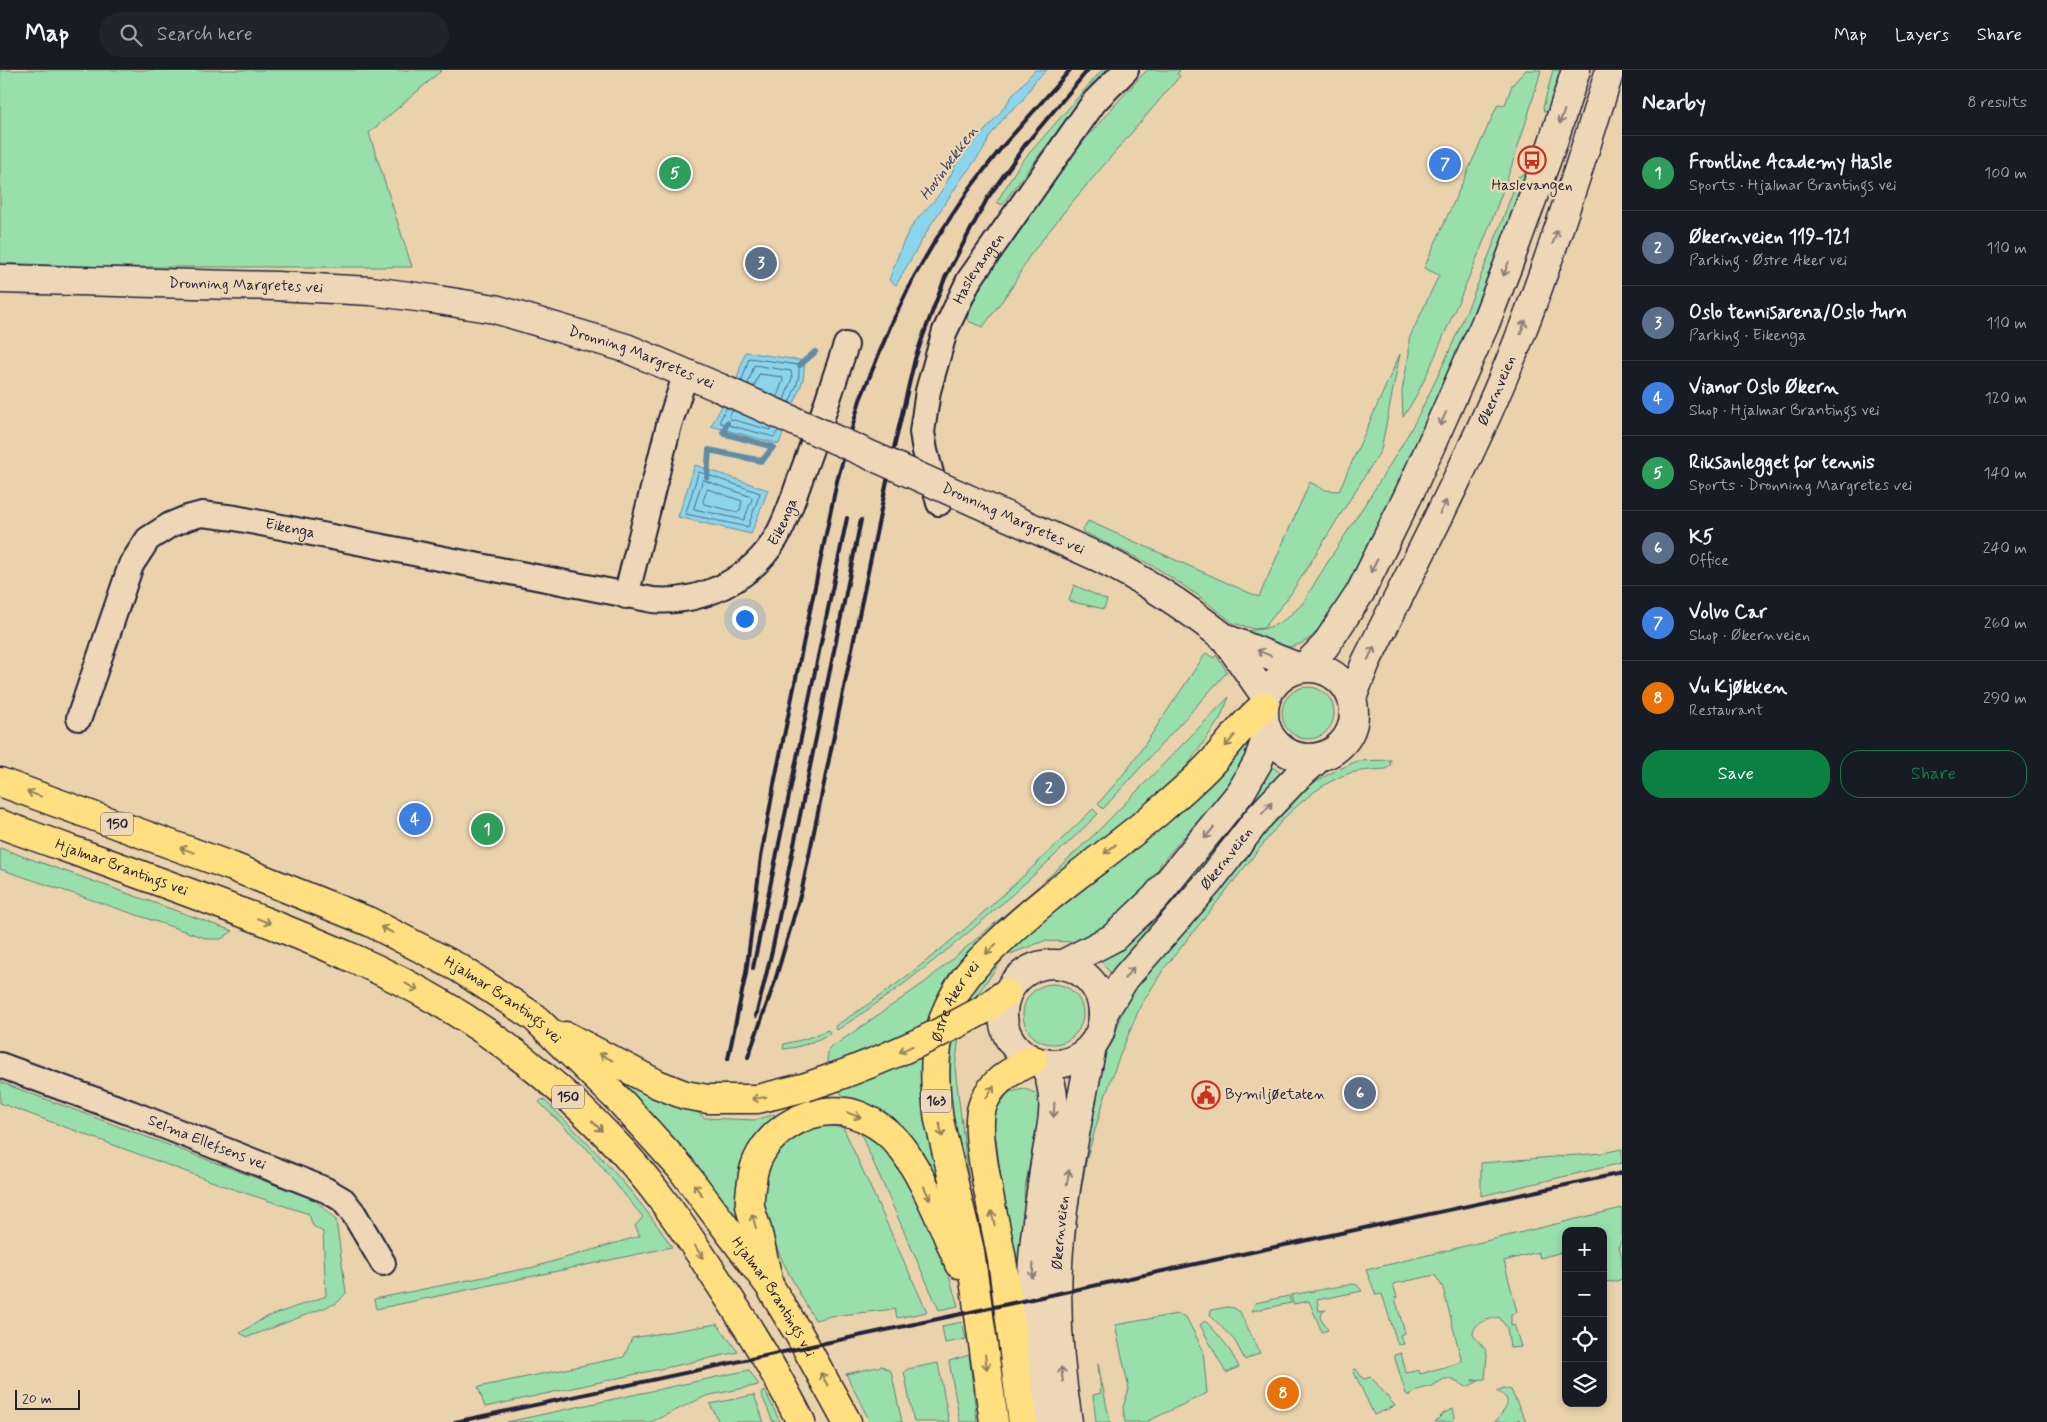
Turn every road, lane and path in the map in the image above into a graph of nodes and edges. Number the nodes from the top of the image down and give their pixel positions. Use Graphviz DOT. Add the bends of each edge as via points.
graph roads {
  1 [pos="1126,70"];
  2 [pos="1576,70"];
  3 [pos="1610,70"];
  4 [pos="0,279"];
  5 [pos="846,345"];
  6 [pos="686,373"];
  7 [pos="939,503"];
  8 [pos="626,596"];
  9 [pos="1225,638"];
  10 [pos="1302,668"];
  11 [pos="1352,698"];
  12 [pos="1266,712"];
  13 [pos="80,718"];
  14 [pos="1320,757"];
  15 [pos="0,782"];
  16 [pos="0,824"];
  17 [pos="1063,964"];
  18 [pos="1006,993"];
  19 [pos="1103,1014"];
  20 [pos="534,1017"];
  21 [pos="1092,1046"];
  22 [pos="1038,1062"];
  23 [pos="0,1065"];
  24 [pos="383,1263"];
  25 [pos="769,1285"];
  26 [pos="979,1314"];
  27 [pos="800,1422"];
  28 [pos="847,1422"];
  29 [pos="994,1422"];
  30 [pos="1023,1422"];
  31 [pos="1043,1422"];
  32 [pos="1068,1422"];
  1 -- 7 [label="street, Haslevangen" via="1095,101 969,280 945,331 928,391 922,432"];
  2 -- 10 [label="main road, one-way" via="1552,145 1485,324 1418,474 1360,594 1325,646"];
  11 -- 3 [label="main road, Økernveien, one-way" via="1366,662 1471,449 1522,331"];
  4 -- 6 [label="main road, Dronning Margretes vei" via="276,286 371,291 432,299 495,309 626,348"];
  5 -- 8 [label="street, Eikenga" via="789,510 775,539 758,560 736,579 705,595 668,602"];
  6 -- 8 [label="street" via="669,425"];
  6 -- 9 [label="main road, Dronning Margretes vei, bridge" via="1128,572 1172,598"];
  8 -- 13 [label="street, Eikenga" via="202,514 170,525 148,539 131,565"];
  10 -- 9 [label="main road, Dronning Margretes vei, one-way"];
  9 -- 12 [label="main road, Dronning Margretes vei"];
  10 -- 11 [label="main road" via="1328,671 1347,687"];
  10 -- 12 [label="main road" via="1279,678 1272,687"];
  11 -- 14 [label="main road" via="1355,714 1347,738 1339,747"];
  12 -- 14 [label="main road" via="1273,740 1289,754"];
  12 -- 17 [label="main road, Økernveien, one-way" via="1258,762 1241,792 1154,898 1113,938"];
  12 -- 26 [label="highway, Østre Aker vei / 163, one-way" via="1243,724 1195,780 1156,814 1012,929 984,956 952,998 939,1034 935,1057 936,1100 970,1251"];
  19 -- 14 [label="main road, Økernveien, one-way" via="1125,978 1209,882 1260,816"];
  20 -- 15 [label="highway, Hjalmar Brantings vei / 150, one-way" via="459,968 370,922 233,867"];
  16 -- 27 [label="highway, Hjalmar Brantings vei / 150, one-way" via="219,903 350,956 438,1002 508,1048 566,1094 624,1152 654,1189 738,1312"];
  17 -- 18 [label="main road" via="1046,964 1030,969 1016,979"];
  17 -- 19 [label="main road" via="1076,969 1091,982 1101,1000"];
  18 -- 20 [label="highway, one-way, bridge" via="981,1011 890,1057 806,1087 758,1099 708,1099 685,1095 657,1084"];
  18 -- 22 [label="main road" via="1002,1008 1003,1024 1009,1039 1019,1051"];
  19 -- 21 [label="main road" via="1102,1025"];
  25 -- 20 [label="highway, Hjalmar Brantings vei / 150, one-way" via="686,1174 649,1131"];
  21 -- 22 [label="main road" via="1070,1060 1054,1064"];
  32 -- 21 [label="main road, Økernveien, one-way" via="1057,1320 1060,1237"];
  30 -- 22 [label="highway, one-way" via="980,1122 987,1095 996,1083 1006,1074"];
  22 -- 31 [label="main road, Økernveien, one-way" via="1052,1085 1054,1113 1032,1277 1036,1364"];
  23 -- 24 [label="street, Selma Ellefsens vei" via="131,1112 326,1190 343,1200 354,1214"];
  25 -- 26 [label="highway, one-way" via="750,1204 757,1162 766,1146 791,1123 810,1114 846,1112 878,1126 893,1137 906,1154 955,1253"];
  28 -- 25 [label="highway, Hjalmar Brantings vei / 150, one-way"];
  26 -- 29 [label="highway, Østre Aker vei / 163, one-way"];
}
